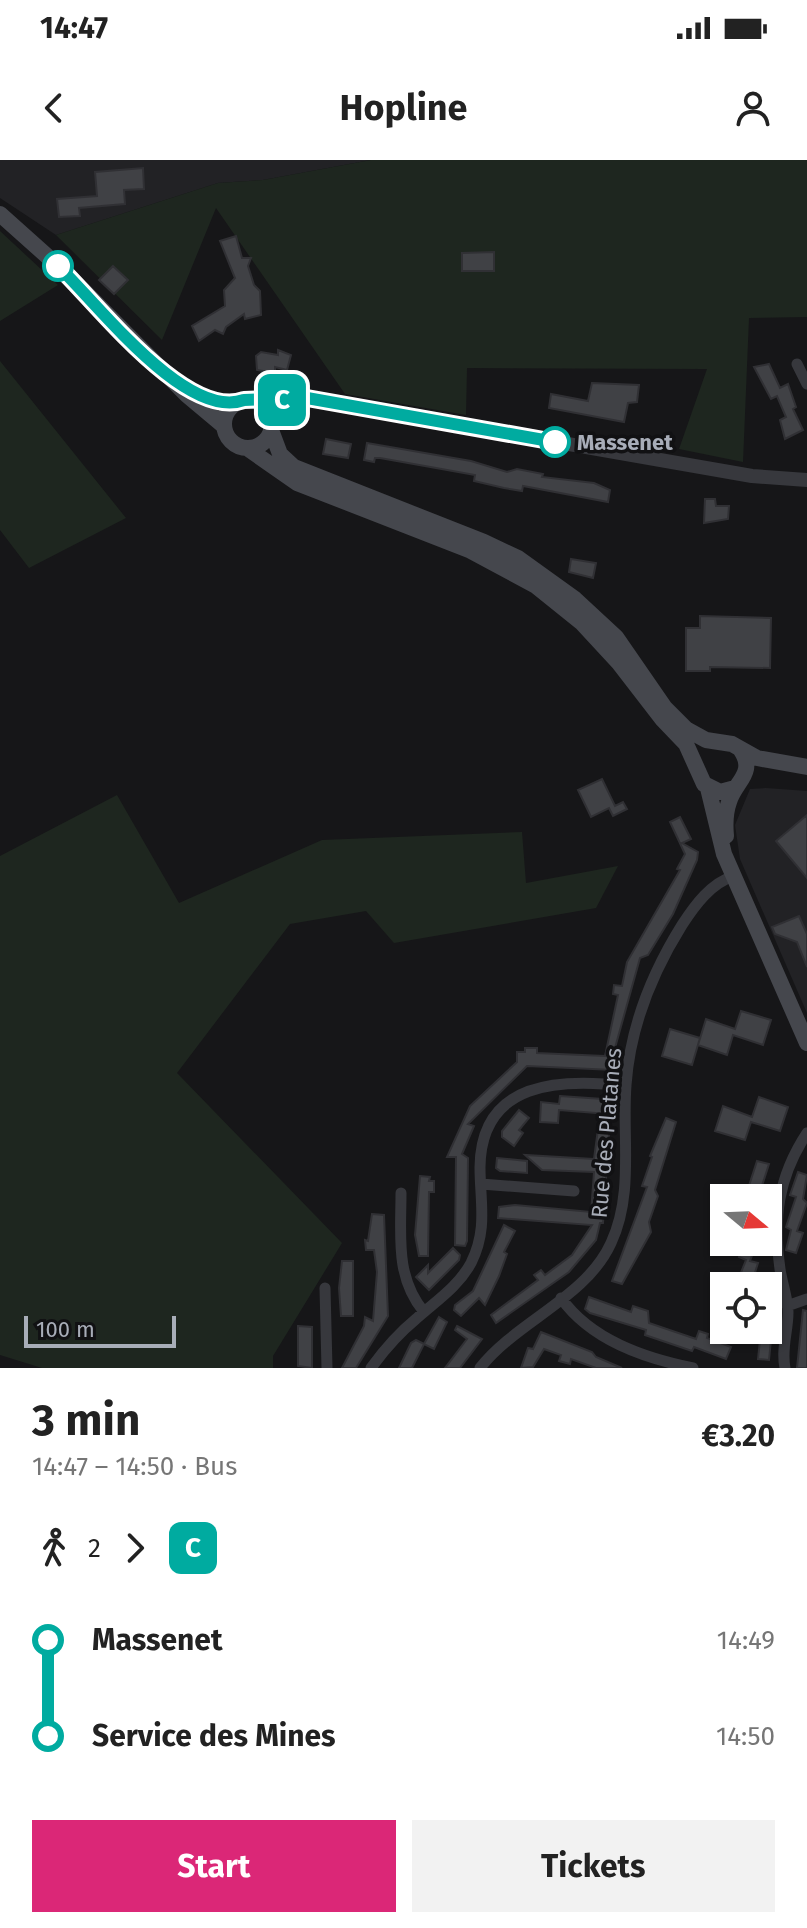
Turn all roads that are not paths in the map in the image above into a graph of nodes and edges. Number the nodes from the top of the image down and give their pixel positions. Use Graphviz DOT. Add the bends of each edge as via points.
graph roads {
  1 [pos="0,214"];
  2 [pos="797,364"];
  3 [pos="175,381"];
  4 [pos="807,384"];
  5 [pos="254,400"];
  6 [pos="326,403"];
  7 [pos="235,404"];
  8 [pos="224,426"];
  9 [pos="272,428"];
  10 [pos="247,448"];
  11 [pos="807,480"];
  12 [pos="720,742"];
  13 [pos="740,749"];
  14 [pos="697,770"];
  15 [pos="807,770"];
  16 [pos="739,785"];
  17 [pos="708,788"];
  18 [pos="734,876"];
  19 [pos="807,1043"];
  20 [pos="626,1086"];
  21 [pos="807,1133"];
  22 [pos="481,1184"];
  23 [pos="574,1191"];
  24 [pos="401,1193"];
  25 [pos="325,1288"];
  26 [pos="561,1298"];
  27 [pos="807,1299"];
  28 [pos="787,1306"];
  29 [pos="424,1312"];
  30 [pos="327,1368"];
  31 [pos="371,1368"];
  32 [pos="480,1368"];
  33 [pos="693,1368"];
  34 [pos="785,1368"];
  1 -- 3 [label="main road"];
  2 -- 4 [label="street"];
  3 -- 7 [label="main road" via="210,400"];
  3 -- 8 [label="main road"];
  5 -- 6 [label="street"];
  5 -- 7 [label="main road"];
  5 -- 9 [label="main road" via="267,408"];
  6 -- 9 [label="street" via="295,404"];
  6 -- 11 [label="street" via="752,476"];
  7 -- 8 [label="main road" via="226,413"];
  8 -- 10 [label="main road" via="231,441"];
  9 -- 10 [label="main road" via="263,442"];
  9 -- 12 [label="main road" via="280,454 294,467 484,542 539,572 616,637 676,720 701,738"];
  10 -- 14 [label="main road" via="297,483 469,550 536,586 613,656 686,744"];
  12 -- 13 [label="main road"];
  12 -- 14 [label="main road" via="703,751"];
  13 -- 15 [label="main road"];
  13 -- 16 [label="main road" via="747,766"];
  14 -- 17 [label="main road"];
  15 -- 16 [label="main road" via="760,773"];
  16 -- 17 [label="main road" via="720,792"];
  16 -- 18 [label="main road" via="728,803 726,829"];
  17 -- 18 [label="main road"];
  18 -- 19 [label="main road"];
  18 -- 20 [label="street, Rue des Platanes" via="702,898 662,959 638,1024"];
  20 -- 22 [label="street" via="555,1083 519,1095 486,1133"];
  20 -- 26 [label="street, Rue des Platanes" via="624,1188 617,1230 593,1271"];
  21 -- 28 [label="street" via="788,1168 776,1207"];
  22 -- 23 [label="street"];
  22 -- 29 [label="street" via="484,1218 475,1253 458,1282"];
  24 -- 29 [label="street" via="404,1276"];
  25 -- 30 [label="street"];
  26 -- 32 [label="street, Rue des Platanes" via="516,1331"];
  26 -- 33 [label="street" via="583,1324 615,1342"];
  27 -- 28 [label="street"];
  28 -- 34 [label="street"];
  29 -- 31 [label="street"];
}
